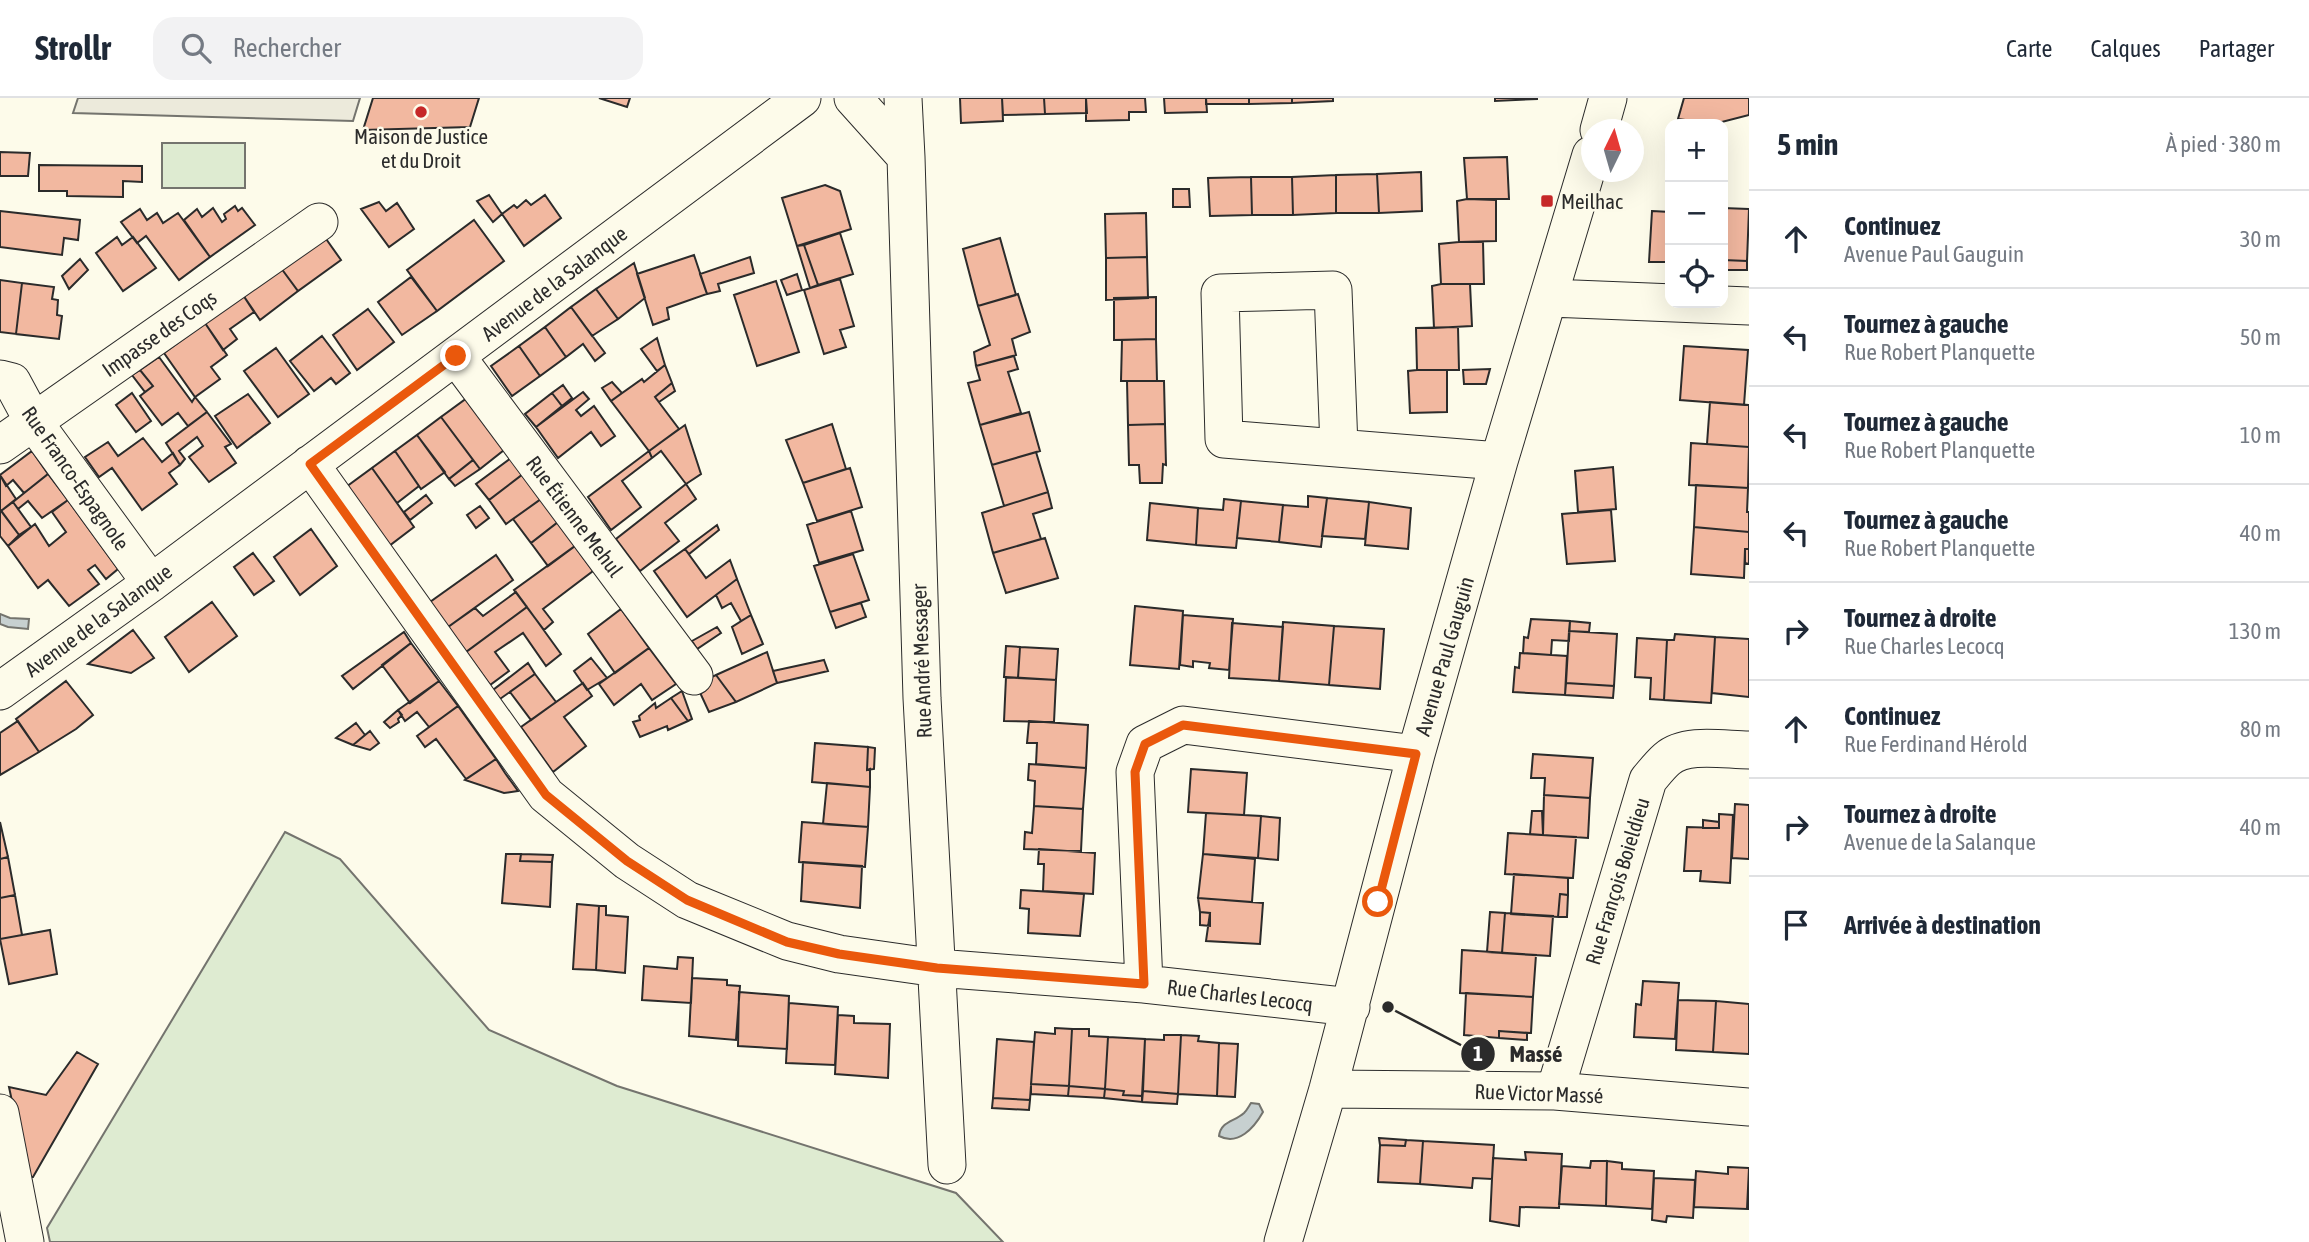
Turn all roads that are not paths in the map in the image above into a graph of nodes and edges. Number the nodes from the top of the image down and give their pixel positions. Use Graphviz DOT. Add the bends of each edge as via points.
graph roads {
  1 [pos="802,98"];
  2 [pos="853,98"];
  3 [pos="903,98"];
  4 [pos="1608,98"];
  5 [pos="1602,119"];
  6 [pos="906,156"];
  7 [pos="1583,182"];
  8 [pos="319,222"];
  9 [pos="1550,298"];
  10 [pos="1749,306"];
  11 [pos="456,356"];
  12 [pos="0,379"];
  13 [pos="33,421"];
  14 [pos="0,445"];
  15 [pos="1339,447"];
  16 [pos="1499,461"];
  17 [pos="310,464"];
  18 [pos="151,583"];
  19 [pos="694,676"];
  20 [pos="0,691"];
  21 [pos="1749,750"];
  22 [pos="1416,754"];
  23 [pos="937,968"];
  24 [pos="1144,984"];
  25 [pos="1350,1007"];
  26 [pos="1328,1088"];
  27 [pos="1555,1091"];
  28 [pos="1749,1107"];
  29 [pos="0,1113"];
  30 [pos="947,1166"];
  31 [pos="15,1222"];
  32 [pos="1283,1242"];
  1 -- 11 [label="street, Avenue de la Salanque"];
  2 -- 6 [label="street"];
  3 -- 6 [label="street, Rue André Messager"];
  4 -- 5 [label="street"];
  6 -- 23 [label="street, Rue André Messager" via="922,698"];
  7 -- 9 [label="street, Avenue Paul Gauguin"];
  8 -- 13 [label="street, Impasse des Coqs"];
  9 -- 10 [label="street"];
  9 -- 16 [label="street, Avenue Paul Gauguin"];
  11 -- 17 [label="street, Avenue de la Salanque"];
  11 -- 19 [label="street, Rue Étienne Mehul"];
  12 -- 13 [label="street, Rue Franco-Espagnole" via="12,382"];
  13 -- 14 [label="street, Impasse des Coqs"];
  13 -- 18 [label="street, Rue Franco-Espagnole"];
  15 -- 15 [label="street" via="1224,439 1220,293 1333,290"];
  15 -- 16 [label="street"];
  16 -- 22 [label="street, Avenue Paul Gauguin"];
  17 -- 18 [label="street, Avenue de la Salanque"];
  17 -- 23 [label="street, Rue Charles Lecocq" via="546,795 627,861 687,900 787,942"];
  18 -- 20 [label="street, Avenue de la Salanque"];
  21 -- 27 [label="street, Rue François Boieldieu" via="1679,752 1667,758 1648,780"];
  22 -- 24 [label="street" via="1183,725 1145,744 1135,772"];
  22 -- 25 [label="street, Avenue Paul Gauguin"];
  23 -- 24 [label="street, Rue Charles Lecocq"];
  23 -- 30 [label="street, Rue André Messager"];
  24 -- 25 [label="street, Rue Charles Lecocq"];
  25 -- 26 [label="street, Avenue Paul Gauguin"];
  26 -- 27 [label="street, Rue Victor Massé"];
  26 -- 32 [label="street, Avenue Paul Gauguin"];
  27 -- 28 [label="street, Rue Victor Massé"];
  29 -- 31 [label="street"];
}
